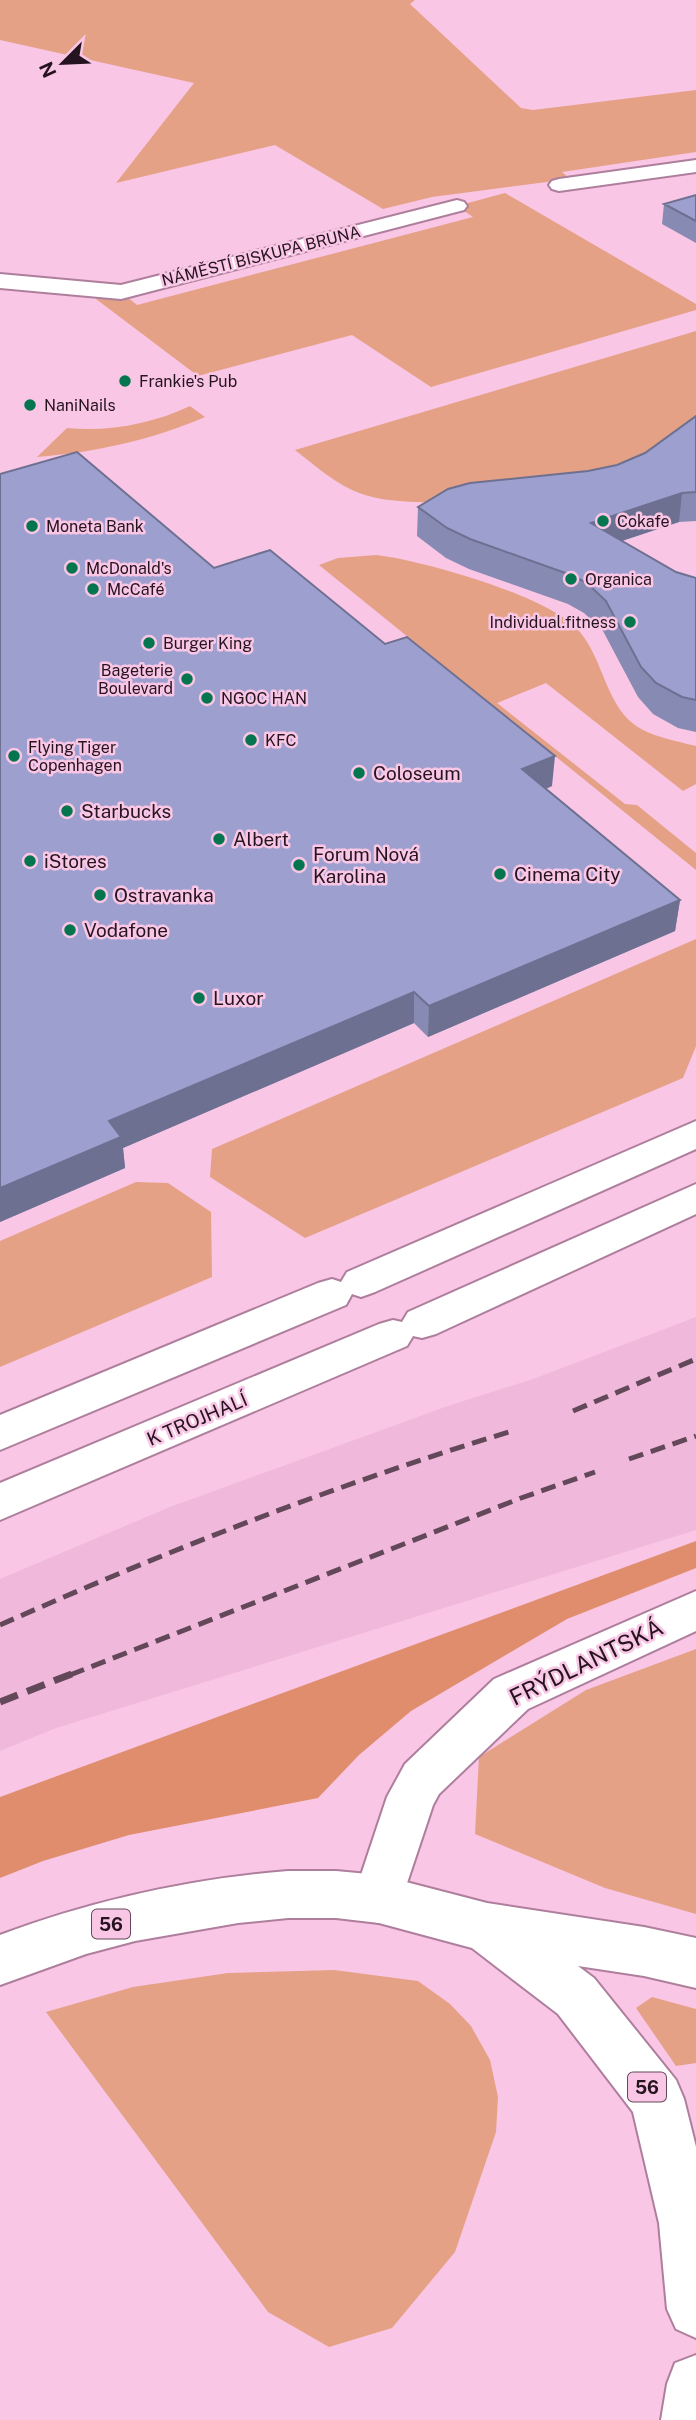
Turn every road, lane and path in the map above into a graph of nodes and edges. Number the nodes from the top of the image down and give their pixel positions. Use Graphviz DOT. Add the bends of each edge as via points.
graph roads {
  1 [pos="696,166"];
  2 [pos="559,185"];
  3 [pos="457,206"];
  4 [pos="0,281"];
  5 [pos="696,1134"];
  6 [pos="696,1198"];
  7 [pos="0,1433"];
  8 [pos="0,1502"];
  9 [pos="696,1610"];
  10 [pos="378,1899"];
  11 [pos="485,1927"];
  12 [pos="0,1960"];
  13 [pos="696,1964"];
  14 [pos="696,2309"];
  15 [pos="696,2384"];
  16 [pos="691,2420"];
  1 -- 2 [label="main road"];
  3 -- 4 [label="main road, NÁMĚSTÍ BISKUPA BRUNA" via="121,292"];
  5 -- 7 [label="main road"];
  6 -- 8 [label="main road, K TROJHALÍ" via="408,1329"];
  9 -- 10 [label="main road, FRÝDLANTSKÁ" via="511,1694 422,1779 411,1797"];
  10 -- 11 [label="main road, 56"];
  10 -- 12 [label="main road, 56" via="260,1896 116,1922"];
  11 -- 13 [label="main road, 56" via="665,1955"];
  11 -- 14 [label="main road, 56" via="576,1996 657,2099 687,2223"];
  15 -- 16 [label="main road"];
}
